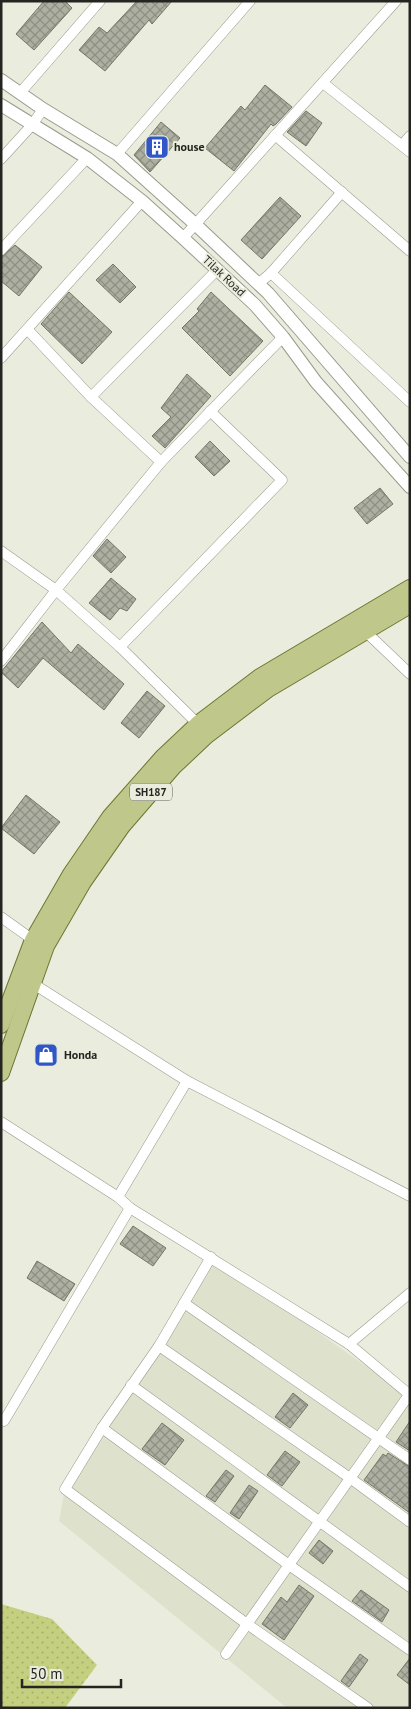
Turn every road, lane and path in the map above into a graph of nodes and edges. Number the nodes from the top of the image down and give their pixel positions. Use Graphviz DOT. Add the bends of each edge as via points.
graph roads {
  1 [pos="100,1"];
  2 [pos="250,1"];
  3 [pos="396,1"];
  4 [pos="1,80"];
  5 [pos="323,82"];
  6 [pos="20,93"];
  7 [pos="1,105"];
  8 [pos="43,109"];
  9 [pos="32,126"];
  10 [pos="275,135"];
  11 [pos="410,136"];
  12 [pos="406,149"];
  13 [pos="117,154"];
  14 [pos="88,158"];
  15 [pos="1,159"];
  16 [pos="342,192"];
  17 [pos="142,201"];
  18 [pos="195,224"];
  19 [pos="183,238"];
  20 [pos="409,248"];
  21 [pos="1,250"];
  22 [pos="216,270"];
  23 [pos="271,273"];
  24 [pos="258,284"];
  25 [pos="28,330"];
  26 [pos="283,337"];
  27 [pos="1,358"];
  28 [pos="91,397"];
  29 [pos="410,402"];
  30 [pos="210,411"];
  31 [pos="410,456"];
  32 [pos="161,462"];
  33 [pos="410,487"];
  34 [pos="1,551"];
  35 [pos="410,588"];
  36 [pos="56,590"];
  37 [pos="410,605"];
  38 [pos="365,632"];
  39 [pos="120,647"];
  40 [pos="1,661"];
  41 [pos="410,674"];
  42 [pos="198,724"];
  43 [pos="1,916"];
  44 [pos="32,940"];
  45 [pos="32,982"];
  46 [pos="1,1025"];
  47 [pos="1,1073"];
  48 [pos="187,1081"];
  49 [pos="1,1122"];
  50 [pos="410,1196"];
  51 [pos="118,1197"];
  52 [pos="130,1208"];
  53 [pos="211,1257"];
  54 [pos="410,1293"];
  55 [pos="184,1303"];
  56 [pos="348,1344"];
  57 [pos="159,1346"];
  58 [pos="131,1385"];
  59 [pos="409,1395"];
  60 [pos="4,1421"];
  61 [pos="102,1428"];
  62 [pos="378,1438"];
  63 [pos="410,1460"];
  64 [pos="350,1478"];
  65 [pos="320,1521"];
  66 [pos="410,1522"];
  67 [pos="289,1566"];
  68 [pos="410,1587"];
  69 [pos="247,1624"];
  70 [pos="410,1650"];
  71 [pos="226,1654"];
  72 [pos="368,1708"];
  1 -- 6 [label="street"];
  2 -- 13 [label="street"];
  3 -- 5 [label="street"];
  4 -- 6 [label="street, Tilak Road"];
  5 -- 10 [label="street"];
  5 -- 12 [label="street"];
  6 -- 8 [label="street, Tilak Road"];
  7 -- 9 [label="street, Tilak Road"];
  8 -- 9 [label="street"];
  8 -- 13 [label="street, Tilak Road"];
  9 -- 14 [label="street, Tilak Road"];
  9 -- 15 [label="street"];
  10 -- 16 [label="street"];
  10 -- 18 [label="street"];
  11 -- 12 [label="street"];
  13 -- 18 [label="street, Tilak Road"];
  14 -- 17 [label="street, Tilak Road"];
  14 -- 21 [label="street"];
  16 -- 20 [label="street"];
  16 -- 23 [label="street"];
  17 -- 19 [label="street, Tilak Road"];
  17 -- 25 [label="street"];
  18 -- 19 [label="street"];
  18 -- 24 [label="street, Tilak Road"];
  19 -- 22 [label="street, Tilak Road"];
  22 -- 26 [label="street, Tilak Road"];
  22 -- 28 [label="street"];
  23 -- 24 [label="street"];
  23 -- 29 [label="street"];
  24 -- 31 [label="street, Tilak Road"];
  25 -- 27 [label="street"];
  25 -- 28 [label="street"];
  26 -- 30 [label="street"];
  26 -- 33 [label="street, Tilak Road" via="316,382"];
  28 -- 32 [label="street"];
  30 -- 32 [label="street"];
  30 -- 39 [label="street" via="282,480"];
  32 -- 36 [label="street"];
  34 -- 36 [label="street"];
  35 -- 42 [label="main road, SH187" via="260,677"];
  36 -- 39 [label="street"];
  36 -- 40 [label="street"];
  37 -- 38 [label="main road, SH187"];
  38 -- 41 [label="street"];
  38 -- 45 [label="main road, SH187" via="268,689 207,735 173,767 122,826 83,882 46,946"];
  39 -- 42 [label="street"];
  42 -- 44 [label="main road, SH187" via="162,757 110,817"];
  43 -- 44 [label="street"];
  44 -- 46 [label="main road, SH187"];
  45 -- 47 [label="main road, SH187"];
  45 -- 48 [label="street"];
  48 -- 50 [label="street"];
  48 -- 51 [label="street"];
  49 -- 51 [label="street"];
  51 -- 52 [label="street"];
  52 -- 53 [label="street"];
  52 -- 60 [label="street"];
  53 -- 55 [label="street"];
  53 -- 56 [label="street"];
  54 -- 56 [label="street"];
  55 -- 57 [label="street"];
  55 -- 62 [label="street"];
  56 -- 59 [label="street"];
  57 -- 58 [label="street"];
  57 -- 64 [label="street"];
  58 -- 61 [label="street"];
  58 -- 65 [label="street"];
  59 -- 62 [label="street"];
  61 -- 67 [label="street"];
  61 -- 69 [label="street" via="65,1489"];
  62 -- 63 [label="street"];
  62 -- 64 [label="street"];
  64 -- 65 [label="street"];
  64 -- 66 [label="street"];
  65 -- 67 [label="street"];
  65 -- 68 [label="street"];
  67 -- 69 [label="street"];
  67 -- 70 [label="street"];
  69 -- 71 [label="street"];
  69 -- 72 [label="street"];
}
